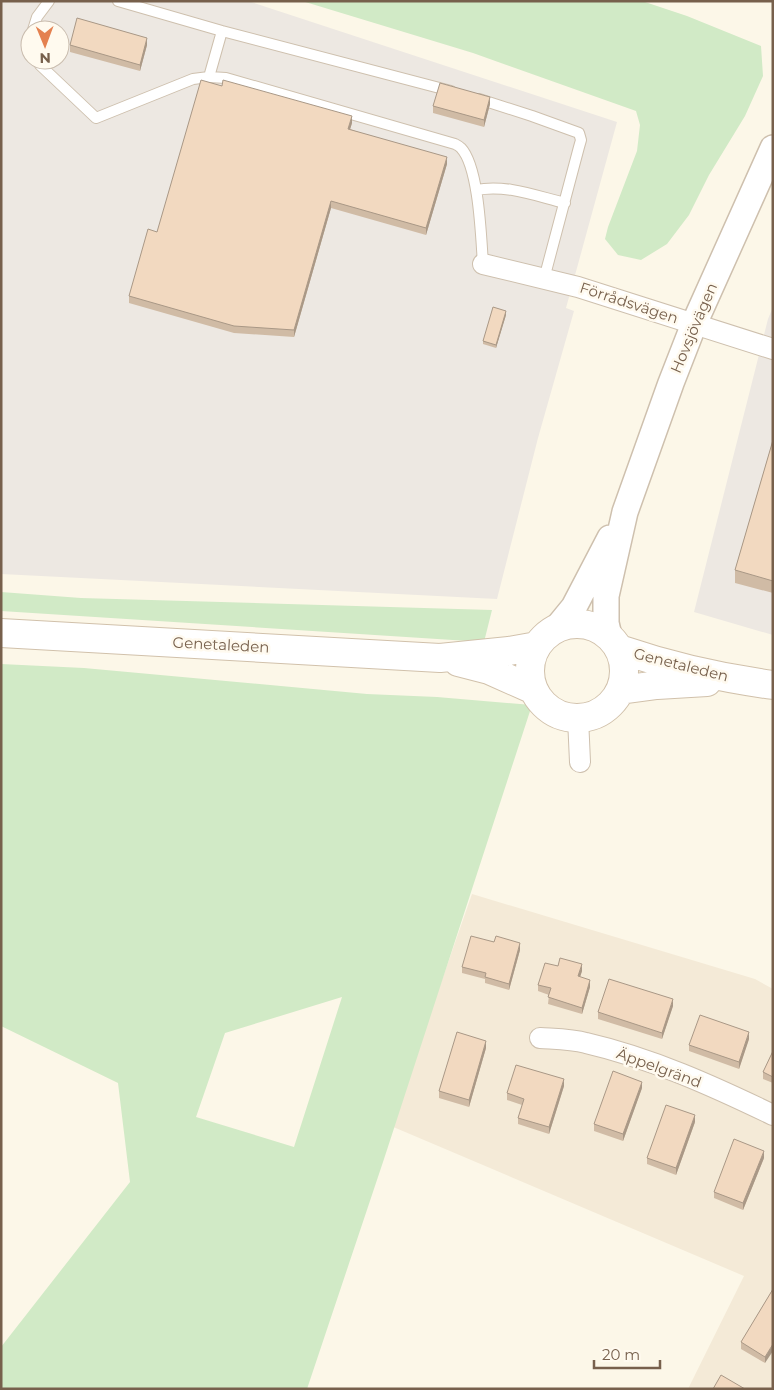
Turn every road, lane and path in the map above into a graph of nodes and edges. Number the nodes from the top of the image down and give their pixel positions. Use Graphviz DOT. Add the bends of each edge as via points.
graph roads {
  1 [pos="49,1"];
  2 [pos="118,1"];
  3 [pos="36,20"];
  4 [pos="222,31"];
  5 [pos="45,70"];
  6 [pos="209,77"];
  7 [pos="773,148"];
  8 [pos="476,190"];
  9 [pos="565,203"];
  10 [pos="483,264"];
  11 [pos="544,278"];
  12 [pos="694,324"];
  13 [pos="773,349"];
  14 [pos="625,512"];
  15 [pos="1,633"];
  16 [pos="547,637"];
  17 [pos="614,643"];
  18 [pos="440,658"];
  19 [pos="743,681"];
  20 [pos="773,685"];
  21 [pos="534,690"];
  22 [pos="620,690"];
  23 [pos="578,718"];
  24 [pos="580,762"];
  25 [pos="540,1038"];
  26 [pos="773,1115"];
  1 -- 3 [label="lane"];
  2 -- 4 [label="lane"];
  4 -- 6 [label="lane"];
  4 -- 9 [label="lane" via="420,82 579,133 581,140"];
  5 -- 6 [label="lane" via="96,118 193,79"];
  6 -- 8 [label="lane" via="226,78 455,144 467,156"];
  7 -- 12 [label="street, Hovsjövägen"];
  8 -- 9 [label="lane" via="504,188"];
  8 -- 10 [label="lane"];
  9 -- 11 [label="lane"];
  10 -- 11 [label="street, Förrådsvägen"];
  11 -- 12 [label="street, Förrådsvägen"];
  12 -- 13 [label="street, Förrådsvägen"];
  12 -- 14 [label="street, Hovsjövägen"];
  14 -- 16 [label="street, Hovsjövägen" via="574,606"];
  14 -- 17 [label="street, Hovsjövägen" via="606,596 606,623"];
  15 -- 18 [label="main road, Genetaleden"];
  16 -- 17 [label="main road" via="567,625 578,624 600,630"];
  16 -- 18 [label="main road, Genetaleden" via="509,652"];
  16 -- 21 [label="main road" via="533,656 530,668"];
  17 -- 19 [label="main road, Genetaleden" via="659,662"];
  17 -- 22 [label="main road" via="623,659"];
  18 -- 21 [label="main road, Genetaleden" via="489,670"];
  19 -- 20 [label="main road, Genetaleden"];
  19 -- 22 [label="main road, Genetaleden"];
  21 -- 23 [label="main road" via="552,710"];
  22 -- 23 [label="main road" via="608,707 599,713"];
  23 -- 24 [label="street"];
  25 -- 26 [label="street, Äppelgränd" via="585,1042 648,1061"];
}
